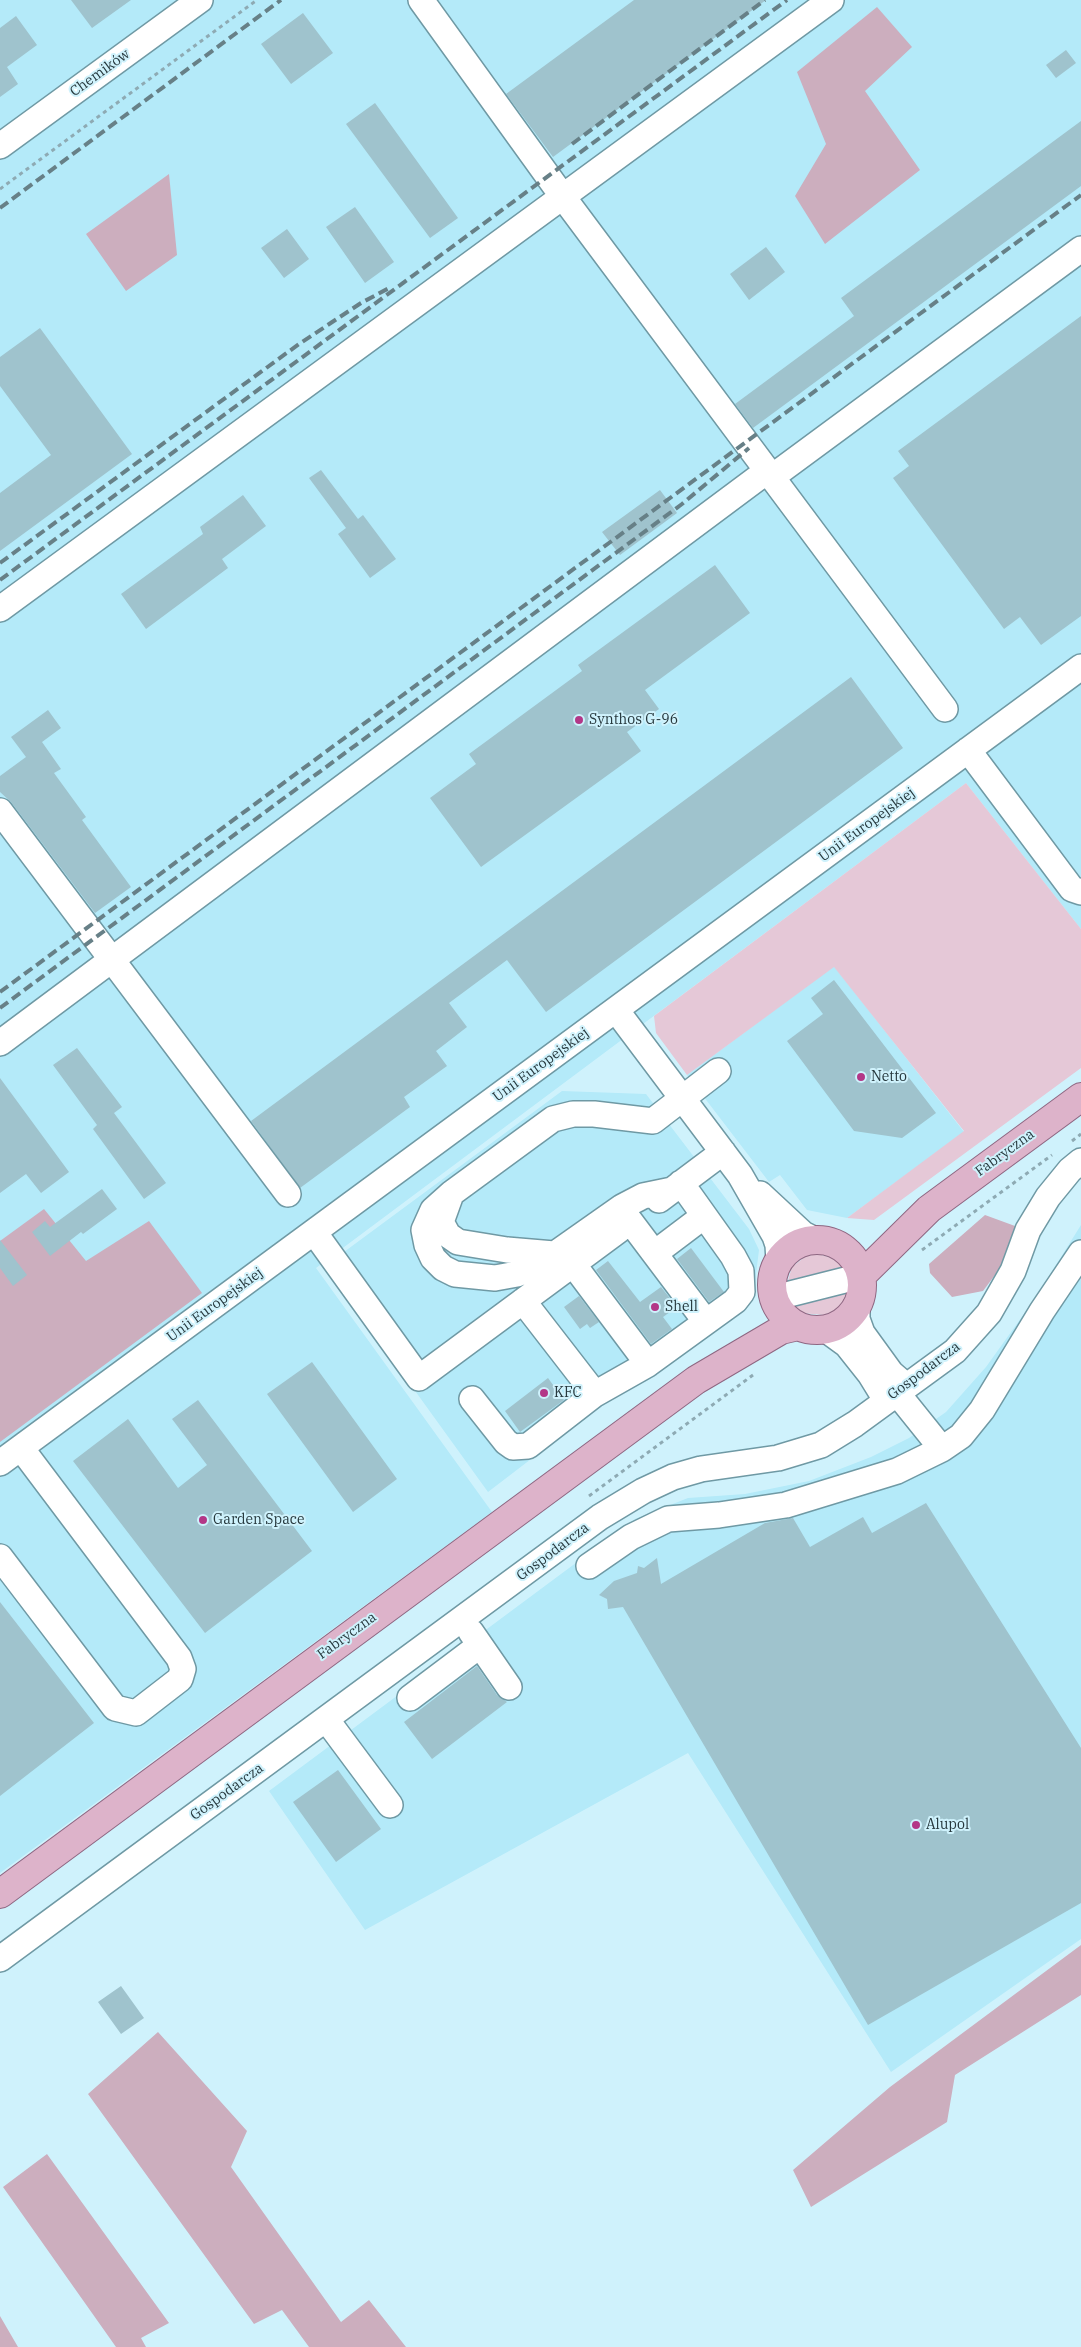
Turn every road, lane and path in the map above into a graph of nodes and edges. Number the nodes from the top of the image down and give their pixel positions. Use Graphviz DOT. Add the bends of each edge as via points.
graph roads {
  1 [pos="200,0"];
  2 [pos="257,0"];
  3 [pos="421,0"];
  4 [pos="830,0"];
  5 [pos="0,146"];
  6 [pos="0,190"];
  7 [pos="563,197"];
  8 [pos="1081,249"];
  9 [pos="769,474"];
  10 [pos="0,609"];
  11 [pos="1081,667"];
  12 [pos="945,709"];
  13 [pos="968,750"];
  14 [pos="0,811"];
  15 [pos="1081,892"];
  16 [pos="111,960"];
  17 [pos="616,1010"];
  18 [pos="0,1043"];
  19 [pos="718,1071"];
  20 [pos="1081,1097"];
  21 [pos="683,1098"];
  22 [pos="723,1152"];
  23 [pos="1081,1161"];
  24 [pos="740,1175"];
  25 [pos="676,1187"];
  26 [pos="288,1194"];
  27 [pos="929,1208"];
  28 [pos="704,1216"];
  29 [pos="630,1221"];
  30 [pos="314,1232"];
  31 [pos="817,1241"];
  32 [pos="844,1250"];
  33 [pos="655,1253"];
  34 [pos="1081,1253"];
  35 [pos="564,1259"];
  36 [pos="779,1262"];
  37 [pos="861,1276"];
  38 [pos="774,1298"];
  39 [pos="523,1302"];
  40 [pos="857,1304"];
  41 [pos="706,1322"];
  42 [pos="798,1326"];
  43 [pos="824,1330"];
  44 [pos="648,1364"];
  45 [pos="696,1380"];
  46 [pos="896,1393"];
  47 [pos="595,1394"];
  48 [pos="472,1399"];
  49 [pos="21,1448"];
  50 [pos="942,1449"];
  51 [pos="0,1464"];
  52 [pos="0,1557"];
  53 [pos="589,1566"];
  54 [pos="462,1620"];
  55 [pos="479,1646"];
  56 [pos="508,1687"];
  57 [pos="410,1698"];
  58 [pos="326,1719"];
  59 [pos="390,1805"];
  60 [pos="0,1894"];
  61 [pos="0,1959"];
  1 -- 5 [label="street, Chemików"];
  2 -- 6 [label="path"];
  3 -- 7 [label="street"];
  4 -- 7 [label="street"];
  7 -- 9 [label="street"];
  7 -- 10 [label="street"];
  8 -- 9 [label="street"];
  9 -- 12 [label="street"];
  9 -- 16 [label="street"];
  11 -- 13 [label="street, Unii Europejskiej"];
  13 -- 15 [label="street" via="1072,889"];
  13 -- 17 [label="street, Unii Europejskiej"];
  14 -- 16 [label="street"];
  16 -- 18 [label="street"];
  16 -- 26 [label="street"];
  17 -- 21 [label="street"];
  17 -- 30 [label="street, Unii Europejskiej"];
  19 -- 21 [label="street"];
  20 -- 27 [label="main road, Fabryczna"];
  21 -- 22 [label="street"];
  21 -- 35 [label="street" via="653,1121 594,1114 553,1119 452,1193 433,1210 424,1230 433,1258 455,1274 494,1278"];
  22 -- 24 [label="street"];
  22 -- 25 [label="street"];
  23 -- 46 [label="street, Gospodarcza" via="1048,1197 989,1313 955,1351"];
  24 -- 31 [label="street" via="792,1224"];
  24 -- 36 [label="street" via="775,1236"];
  25 -- 28 [label="street"];
  25 -- 29 [label="street"];
  25 -- 35 [label="street" via="643,1196 622,1207"];
  27 -- 32 [label="main road, Fabryczna"];
  27 -- 37 [label="main road, Fabryczna"];
  28 -- 33 [label="street"];
  28 -- 41 [label="street" via="736,1260 743,1283 742,1292 735,1301"];
  29 -- 33 [label="street"];
  29 -- 35 [label="street"];
  30 -- 39 [label="street" via="419,1378"];
  30 -- 49 [label="street, Unii Europejskiej"];
  31 -- 32 [label="main road"];
  31 -- 36 [label="main road" via="795,1246"];
  32 -- 37 [label="main road"];
  33 -- 41 [label="street"];
  34 -- 50 [label="street" via="982,1410 961,1436"];
  35 -- 39 [label="street"];
  35 -- 44 [label="street"];
  36 -- 38 [label="main road" via="772,1278"];
  37 -- 38 [label="street"];
  37 -- 40 [label="main road"];
  38 -- 42 [label="main road" via="782,1314"];
  38 -- 45 [label="main road, Fabryczna" via="754,1327"];
  39 -- 47 [label="street"];
  40 -- 43 [label="main road" via="844,1321"];
  40 -- 46 [label="street" via="857,1320 862,1333 891,1373"];
  41 -- 44 [label="street"];
  42 -- 43 [label="main road"];
  42 -- 45 [label="main road, Fabryczna" via="781,1330"];
  43 -- 46 [label="street" via="847,1345 870,1374"];
  44 -- 47 [label="street"];
  45 -- 60 [label="main road, Fabryczna"];
  46 -- 50 [label="street"];
  46 -- 54 [label="street, Gospodarcza" via="855,1424 821,1444 778,1458 701,1468 643,1491 600,1517"];
  47 -- 48 [label="street" via="528,1446 521,1448 506,1442"];
  49 -- 51 [label="street, Unii Europejskiej"];
  49 -- 52 [label="street" via="179,1658 184,1669 180,1679 136,1713 115,1708"];
  50 -- 53 [label="street" via="897,1471 786,1505 668,1519 631,1537"];
  54 -- 55 [label="street"];
  54 -- 58 [label="street, Gospodarcza"];
  55 -- 56 [label="street"];
  55 -- 57 [label="street"];
  58 -- 59 [label="street"];
  58 -- 61 [label="street, Gospodarcza"];
}
